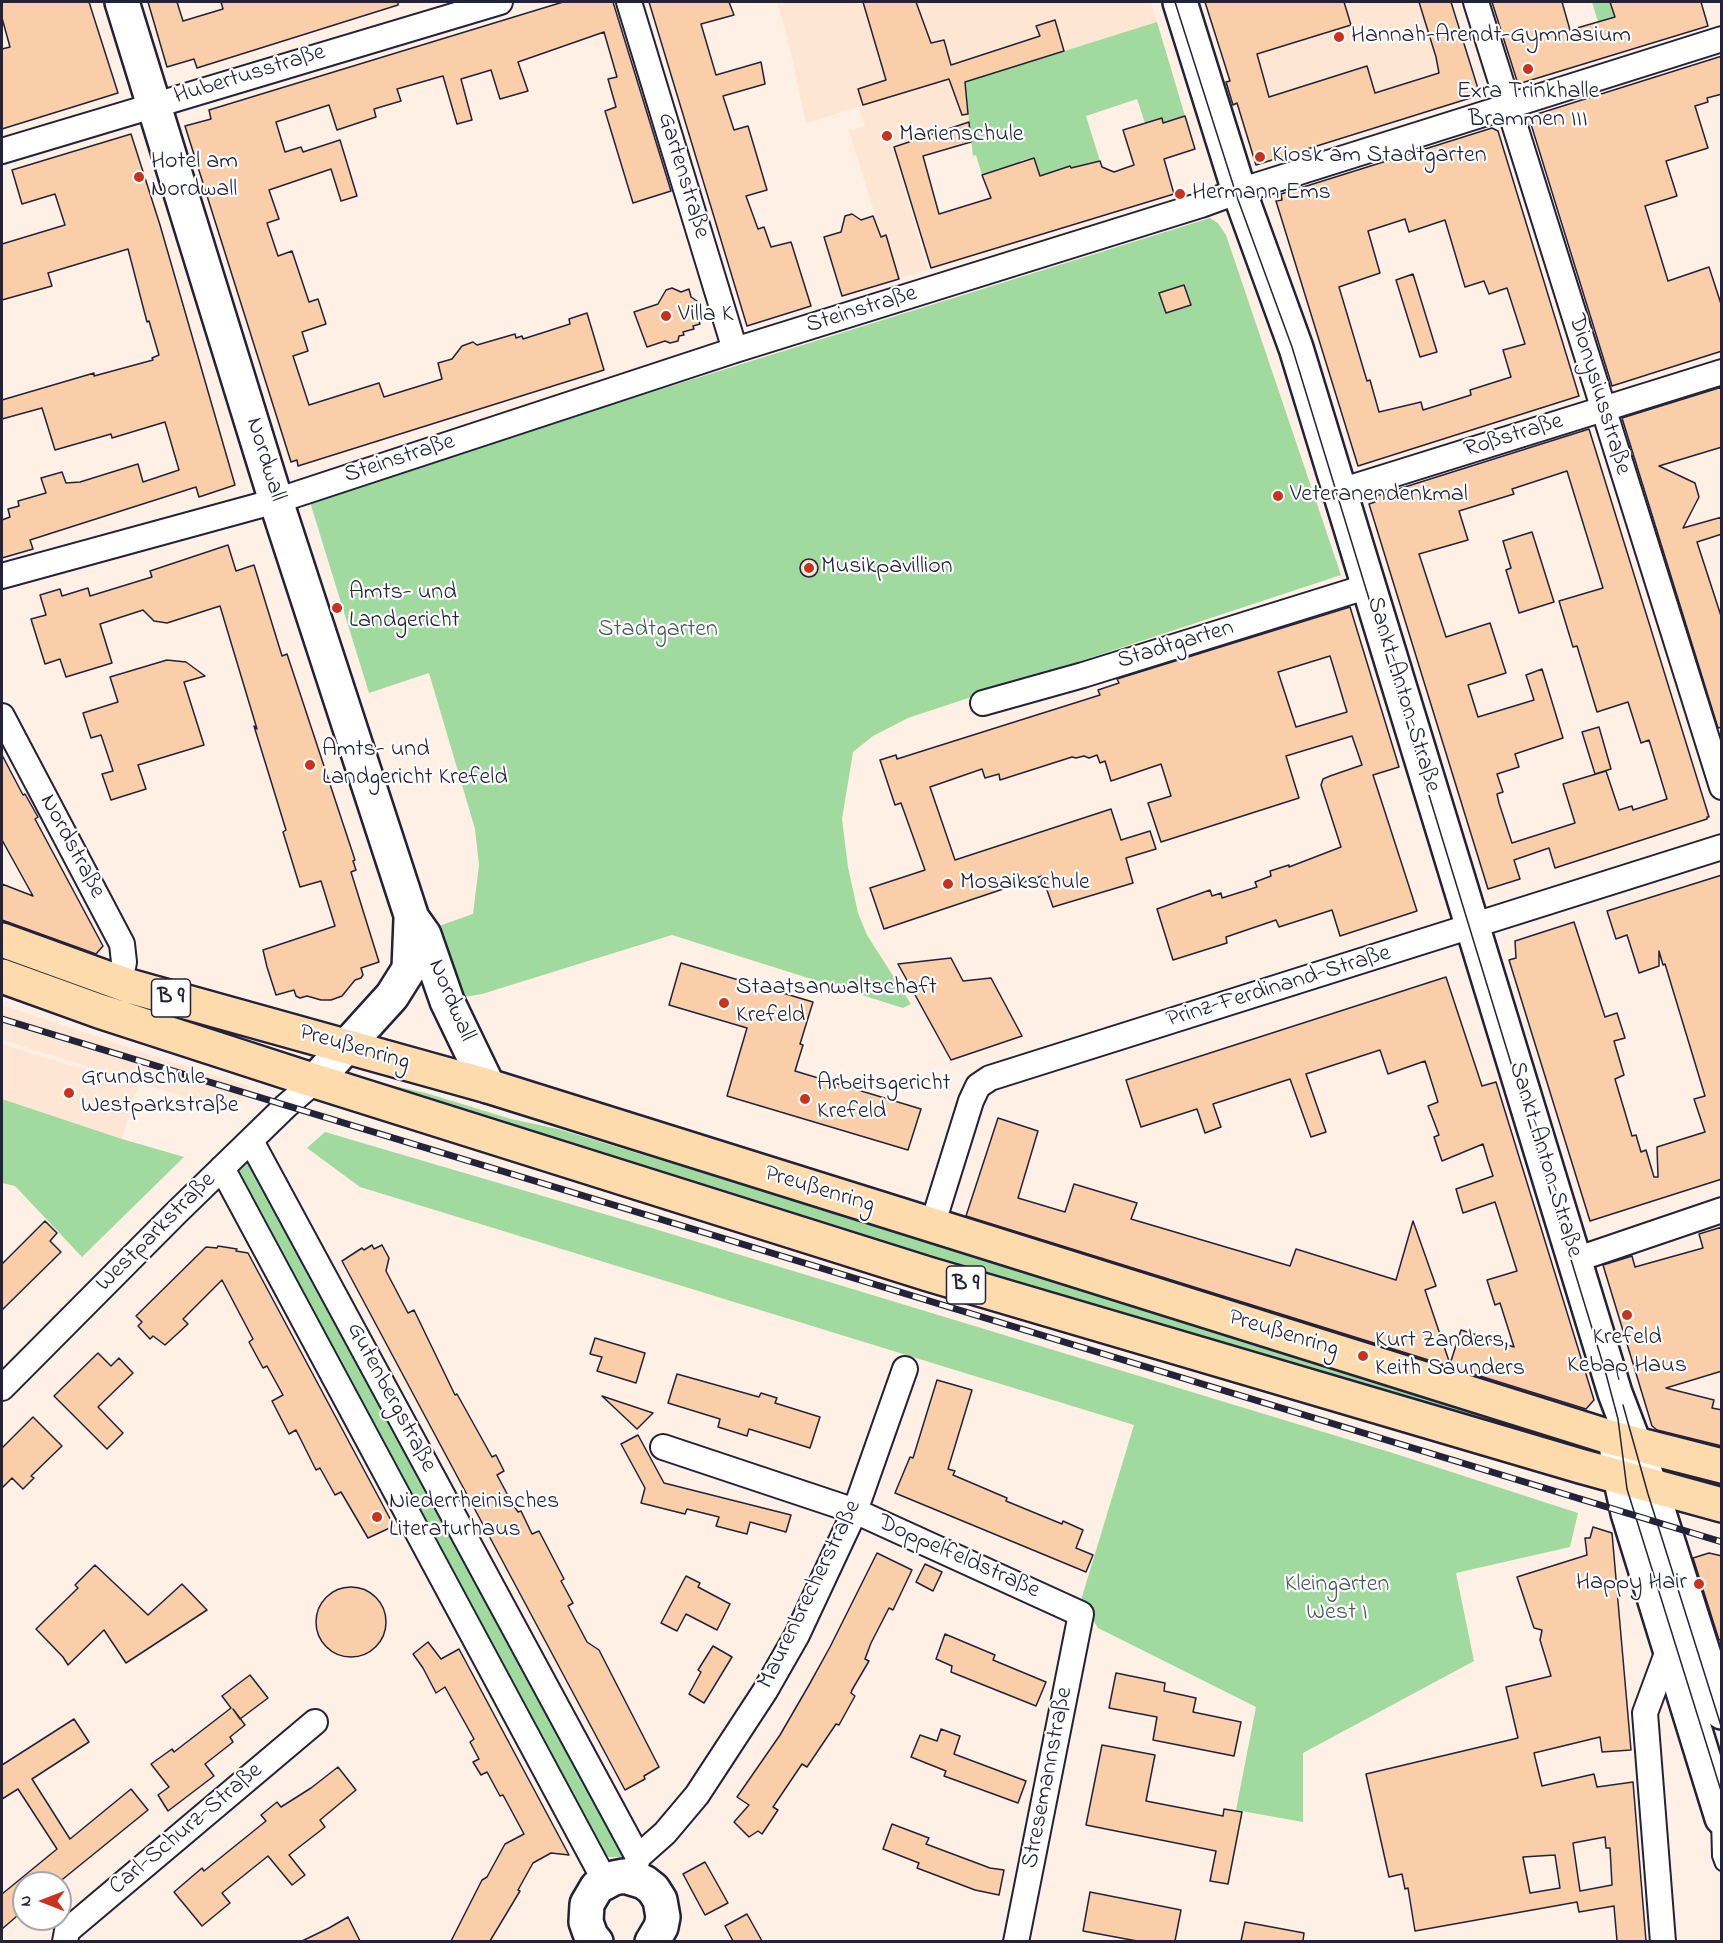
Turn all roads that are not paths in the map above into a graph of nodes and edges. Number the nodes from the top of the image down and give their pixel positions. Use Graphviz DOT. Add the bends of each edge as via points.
graph roads {
  1 [pos="122,2"];
  2 [pos="500,2"];
  3 [pos="629,2"];
  4 [pos="1180,2"];
  5 [pos="1476,2"];
  6 [pos="1722,39"];
  7 [pos="154,104"];
  8 [pos="1508,107"];
  9 [pos="2,151"];
  10 [pos="1239,190"];
  11 [pos="735,350"];
  12 [pos="1722,372"];
  13 [pos="1602,410"];
  14 [pos="1340,491"];
  15 [pos="276,501"];
  16 [pos="2,576"];
  17 [pos="1369,586"];
  18 [pos="983,703"];
  19 [pos="2,716"];
  20 [pos="1722,787"];
  21 [pos="1722,847"];
  22 [pos="412,918"];
  23 [pos="1473,927"];
  24 [pos="2,940"];
  25 [pos="2,976"];
  26 [pos="120,983"];
  27 [pos="344,1047"];
  28 [pos="315,1081"];
  29 [pos="488,1086"];
  30 [pos="251,1141"];
  31 [pos="222,1168"];
  32 [pos="1722,1210"];
  33 [pos="932,1226"];
  34 [pos="1575,1260"];
  35 [pos="904,1369"];
  36 [pos="2,1388"];
  37 [pos="1626,1441"];
  38 [pos="663,1447"];
  39 [pos="1722,1466"];
  40 [pos="1635,1481"];
  41 [pos="1722,1505"];
  42 [pos="855,1511"];
  43 [pos="1081,1614"];
  44 [pos="1669,1648"];
  45 [pos="1720,1705"];
  46 [pos="315,1722"];
  47 [pos="1720,1811"];
  48 [pos="1722,1864"];
  49 [pos="625,1872"];
  50 [pos="666,1933"];
  51 [pos="591,1940"];
  52 [pos="65,1941"];
  53 [pos="1016,1941"];
  54 [pos="1663,1941"];
  1 -- 7 [label="street, Nordwall"];
  2 -- 7 [label="street, Hubertusstraße"];
  3 -- 11 [label="street, Gartenstraße"];
  4 -- 10 [label="street, Sankt-Anton-Straße"];
  5 -- 8 [label="street, Dionysiusstraße"];
  6 -- 8 [label="street, Steinstraße"];
  7 -- 9 [label="street, Hubertusstraße"];
  7 -- 15 [label="street, Nordwall"];
  8 -- 10 [label="street, Steinstraße"];
  8 -- 13 [label="street, Dionysiusstraße"];
  10 -- 11 [label="street, Steinstraße"];
  10 -- 14 [label="street, Sankt-Anton-Straße" via="1296,348"];
  11 -- 15 [label="street, Steinstraße"];
  12 -- 13 [label="street, Roßstraße"];
  13 -- 14 [label="street, Roßstraße"];
  13 -- 20 [label="street, Dionysiusstraße"];
  14 -- 17 [label="street, Sankt-Anton-Straße"];
  15 -- 16 [label="street, Steinstraße"];
  15 -- 22 [label="street, Nordwall"];
  17 -- 18 [label="street, Stadtgarten"];
  17 -- 23 [label="street, Sankt-Anton-Straße"];
  19 -- 26 [label="street, Nordstraße" via="123,944"];
  21 -- 23 [label="street, Prinz-Ferdinand-Straße"];
  22 -- 27 [label="street, Nordwall" via="408,969 392,996"];
  22 -- 29 [label="street, Nordwall" via="423,935 447,1001"];
  23 -- 33 [label="street, Prinz-Ferdinand-Straße" via="990,1078 978,1086 971,1101"];
  23 -- 34 [label="street, Sankt-Anton-Straße"];
  24 -- 26 [label="main road, Preußenring / B 9"];
  25 -- 28 [label="main road, Preußenring / B 9"];
  26 -- 27 [label="main road, Preußenring / B 9"];
  27 -- 28 [label="street, Nordwall"];
  27 -- 29 [label="main road, Preußenring / B 9"];
  28 -- 30 [label="street, Westparkstraße"];
  28 -- 40 [label="main road, Preußenring / B 9" via="928,1274"];
  29 -- 33 [label="main road, Preußenring / B 9"];
  30 -- 31 [label="street, Westparkstraße"];
  30 -- 49 [label="street, Gutenbergstraße"];
  31 -- 36 [label="street, Westparkstraße"];
  31 -- 49 [label="street, Gutenbergstraße"];
  32 -- 34 [label="street"];
  33 -- 37 [label="main road, Preußenring / B 9"];
  34 -- 37 [label="street, Sankt-Anton-Straße"];
  35 -- 42 [label="street, Maurenbrecherstraße"];
  37 -- 39 [label="main road, B 9"];
  37 -- 40 [label="street, Sankt-Anton-Straße"];
  38 -- 42 [label="street, Doppelfeldstraße"];
  40 -- 41 [label="main road, B 9"];
  40 -- 44 [label="street" via="1628,1513"];
  40 -- 45 [label="street"];
  42 -- 43 [label="street, Doppelfeldstraße"];
  42 -- 49 [label="street, Maurenbrecherstraße" via="797,1635 765,1691 697,1795"];
  43 -- 53 [label="street, Stresemannstraße"];
  44 -- 47 [label="street"];
  44 -- 54 [label="street" via="1645,1713"];
  46 -- 52 [label="street, Carl-Schurz-Straße" via="67,1931"];
  47 -- 48 [label="lane"];
  49 -- 50 [label="street" via="644,1882 660,1900"];
  49 -- 51 [label="street" via="591,1895 586,1922"];
}
